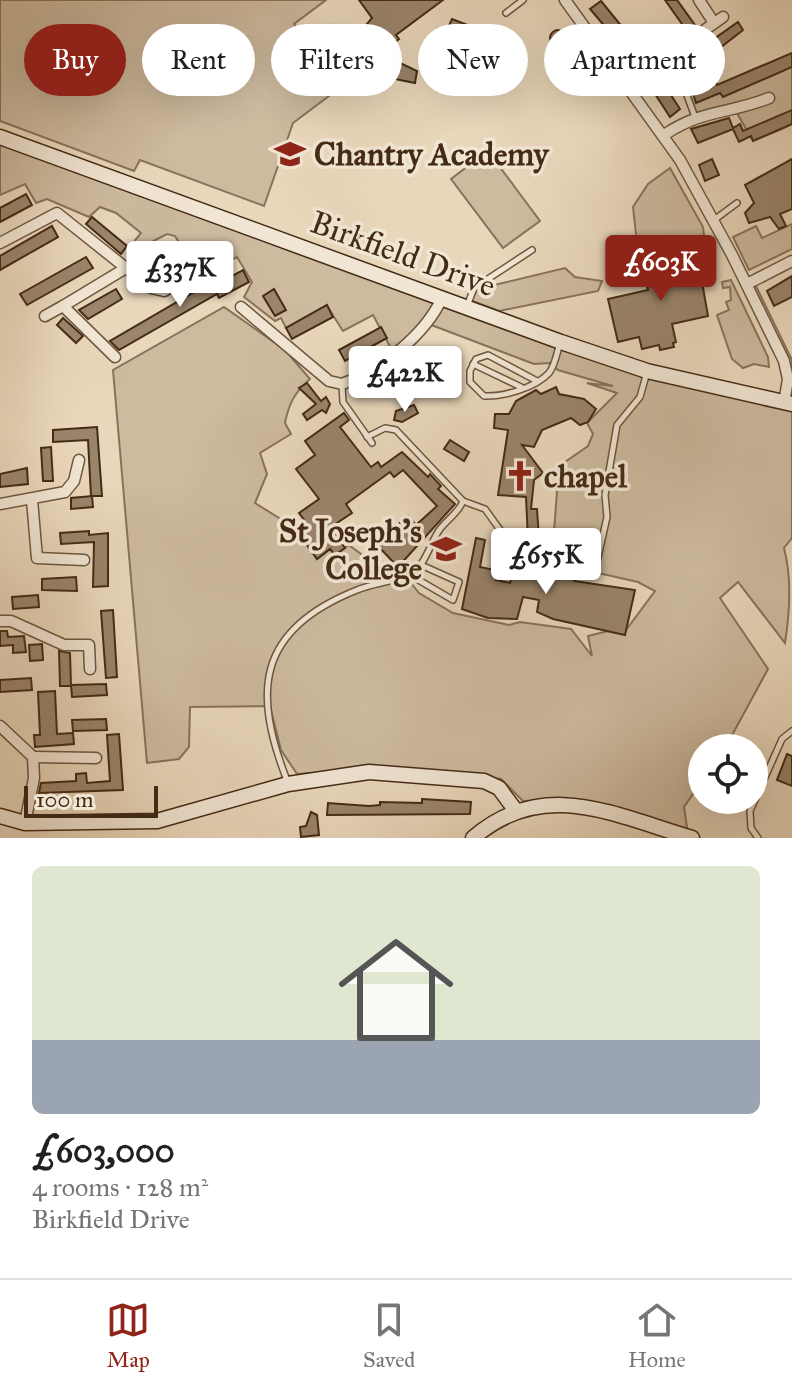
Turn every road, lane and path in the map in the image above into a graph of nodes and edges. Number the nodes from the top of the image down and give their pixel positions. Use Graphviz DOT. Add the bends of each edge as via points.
graph roads {
  1 [pos="523,0"];
  2 [pos="565,0"];
  3 [pos="699,0"];
  4 [pos="506,13"];
  5 [pos="714,23"];
  6 [pos="687,96"];
  7 [pos="769,98"];
  8 [pos="695,117"];
  9 [pos="664,135"];
  10 [pos="0,137"];
  11 [pos="737,203"];
  12 [pos="714,220"];
  13 [pos="0,243"];
  14 [pos="532,250"];
  15 [pos="792,261"];
  16 [pos="126,268"];
  17 [pos="202,269"];
  18 [pos="747,284"];
  19 [pos="442,298"];
  20 [pos="63,306"];
  21 [pos="241,307"];
  22 [pos="466,307"];
  23 [pos="45,316"];
  24 [pos="561,342"];
  25 [pos="115,357"];
  26 [pos="473,364"];
  27 [pos="647,371"];
  28 [pos="537,381"];
  29 [pos="342,384"];
  30 [pos="521,387"];
  31 [pos="788,404"];
  32 [pos="367,437"];
  33 [pos="372,443"];
  34 [pos="79,460"];
  35 [pos="32,500"];
  36 [pos="463,501"];
  37 [pos="0,504"];
  38 [pos="84,560"];
  39 [pos="421,565"];
  40 [pos="596,566"];
  41 [pos="579,572"];
  42 [pos="410,575"];
  43 [pos="0,621"];
  44 [pos="90,669"];
  45 [pos="0,726"];
  46 [pos="792,731"];
  47 [pos="33,757"];
  48 [pos="96,758"];
  49 [pos="288,784"];
  50 [pos="516,811"];
  51 [pos="0,816"];
  52 [pos="25,823"];
  53 [pos="473,838"];
  54 [pos="692,838"];
  55 [pos="758,838"];
  1 -- 4 [label="lane"];
  2 -- 9 [label="street"];
  3 -- 5 [label="street"];
  6 -- 8 [label="lane"];
  7 -- 8 [label="street"];
  8 -- 9 [label="street"];
  9 -- 12 [label="street"];
  10 -- 19 [label="street, Birkfield Drive"];
  11 -- 12 [label="lane"];
  12 -- 18 [label="street"];
  13 -- 16 [label="street" via="57,213"];
  14 -- 22 [label="lane" via="474,288"];
  15 -- 18 [label="street"];
  16 -- 17 [label="street" via="151,288 164,291"];
  16 -- 20 [label="street"];
  18 -- 31 [label="street" via="786,366"];
  19 -- 22 [label="street, Birkfield Drive"];
  19 -- 29 [label="street" via="394,354"];
  20 -- 23 [label="street"];
  20 -- 25 [label="street"];
  21 -- 29 [label="street" via="329,381"];
  22 -- 24 [label="street, Birkfield Drive"];
  24 -- 27 [label="street, Birkfield Drive"];
  24 -- 28 [label="lane" via="550,372"];
  26 -- 28 [label="lane" via="488,355"];
  26 -- 30 [label="lane"];
  26 -- 30 [label="lane" via="470,382 484,396 501,397"];
  27 -- 31 [label="street, Birkfield Drive"];
  27 -- 40 [label="lane" via="640,397 617,425"];
  28 -- 30 [label="lane"];
  29 -- 32 [label="lane" via="343,402"];
  32 -- 33 [label="lane"];
  32 -- 36 [label="lane" via="385,428 396,430"];
  34 -- 35 [label="street" via="65,492"];
  35 -- 37 [label="street"];
  35 -- 38 [label="street" via="37,558"];
  36 -- 39 [label="lane"];
  36 -- 41 [label="lane" via="485,509 516,552"];
  39 -- 42 [label="lane"];
  39 -- 42 [label="lane" via="459,582 453,600"];
  42 -- 49 [label="lane" via="333,602 298,627 275,655 266,687 267,721"];
  43 -- 44 [label="street" via="64,645 89,645"];
  45 -- 47 [label="street"];
  46 -- 55 [label="lane" via="782,739 750,811"];
  47 -- 48 [label="street"];
  47 -- 52 [label="street"];
  49 -- 50 [label="street" via="369,772 484,781 499,788"];
  49 -- 52 [label="street" via="157,821"];
  50 -- 53 [label="street"];
  50 -- 54 [label="street" via="567,803"];
  51 -- 52 [label="street"];
}
